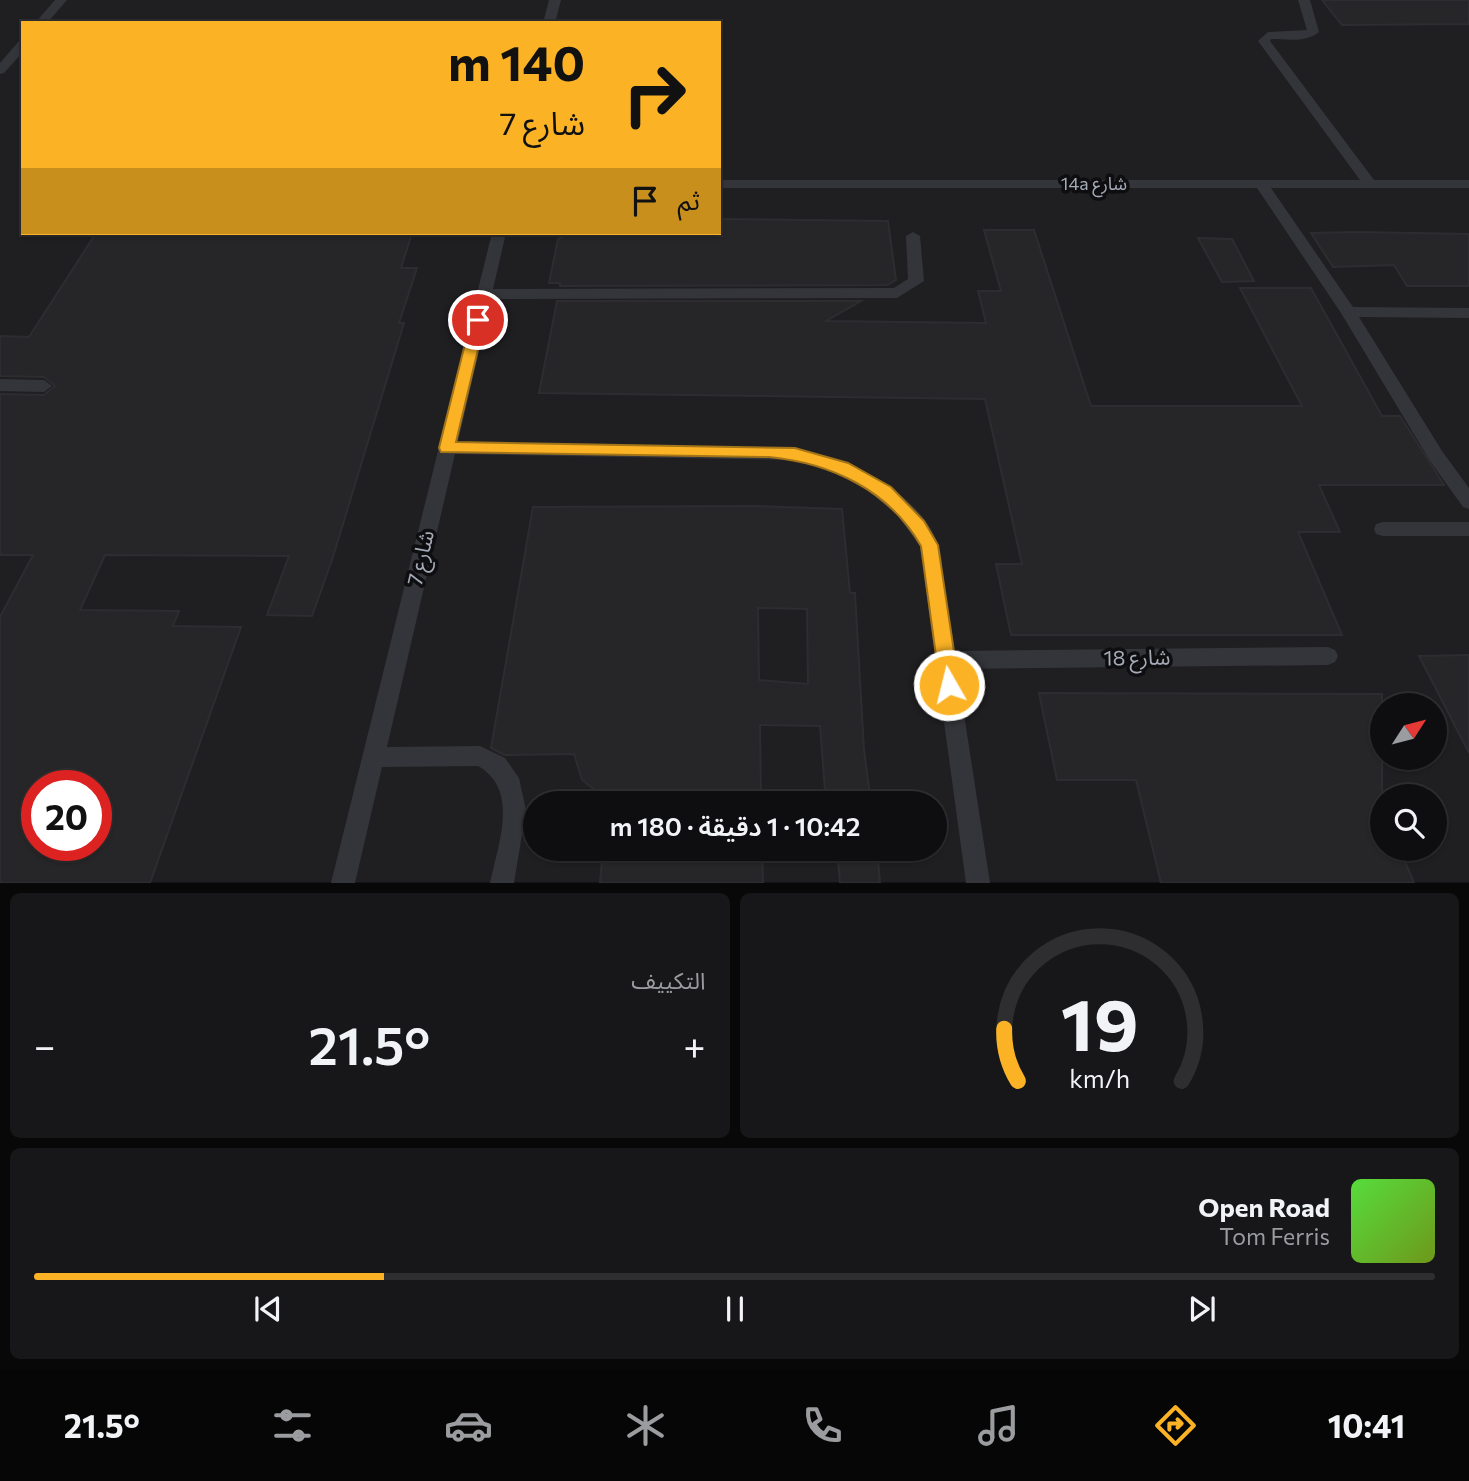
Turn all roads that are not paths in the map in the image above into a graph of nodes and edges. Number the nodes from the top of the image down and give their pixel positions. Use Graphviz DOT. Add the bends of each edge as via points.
graph roads {
  1 [pos="61,0"];
  2 [pos="555,0"];
  3 [pos="1304,0"];
  4 [pos="43,21"];
  5 [pos="550,21"];
  6 [pos="21,46"];
  7 [pos="0,70"];
  8 [pos="721,184"];
  9 [pos="1261,184"];
  10 [pos="1370,184"];
  11 [pos="1469,184"];
  12 [pos="499,235"];
  13 [pos="913,236"];
  14 [pos="484,294"];
  15 [pos="1348,312"];
  16 [pos="1469,313"];
  17 [pos="0,385"];
  18 [pos="44,386"];
  19 [pos="447,448"];
  20 [pos="1469,502"];
  21 [pos="1383,529"];
  22 [pos="1469,529"];
  23 [pos="1328,656"];
  24 [pos="946,660"];
  25 [pos="373,757"];
  26 [pos="343,883"];
  27 [pos="502,883"];
  28 [pos="978,883"];
  1 -- 4 [label="lane"];
  2 -- 5 [label="lane"];
  3 -- 10 [label="lane" via="1313,32 1268,35 1264,41"];
  6 -- 7 [label="lane"];
  8 -- 9 [label="lane, 14a شارع"];
  9 -- 10 [label="lane, 14a شارع"];
  9 -- 15 [label="lane"];
  10 -- 11 [label="lane, 14a شارع"];
  12 -- 14 [label="lane, شارع 7"];
  13 -- 14 [label="lane" via="916,281 897,293"];
  14 -- 19 [label="lane, شارع 7"];
  15 -- 16 [label="lane"];
  15 -- 20 [label="lane"];
  17 -- 18 [label="lane"];
  19 -- 24 [label="lane" via="769,451 842,467 886,492 929,545"];
  19 -- 25 [label="lane, شارع 7"];
  21 -- 22 [label="lane"];
  23 -- 24 [label="lane, شارع 18"];
  24 -- 28 [label="lane"];
  25 -- 26 [label="lane, شارع 7"];
  25 -- 27 [label="lane" via="480,757 496,762 508,773 514,803"];
}
